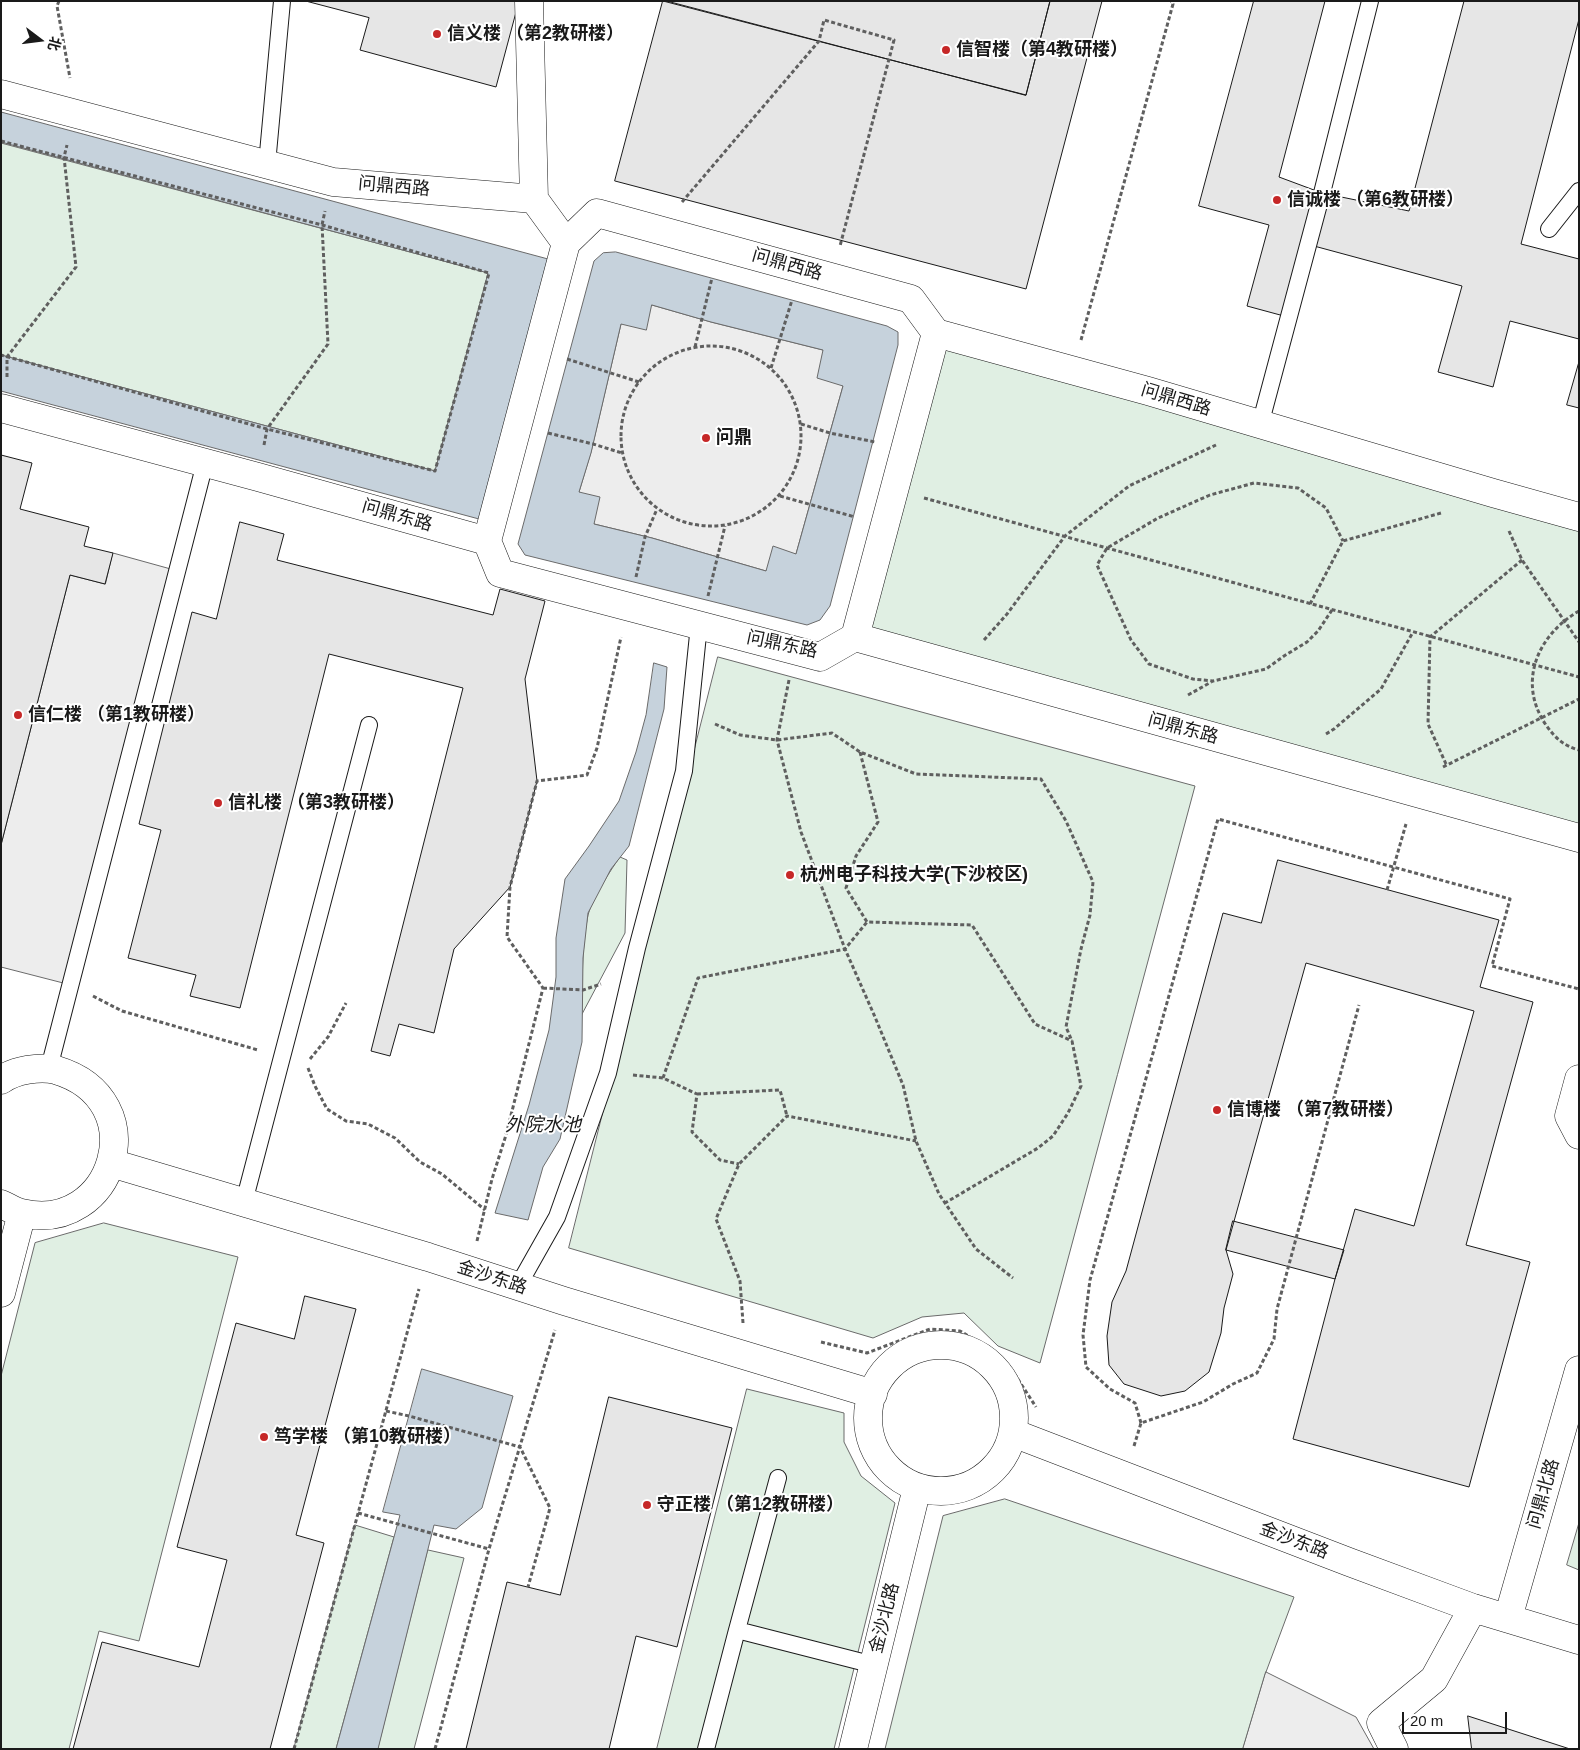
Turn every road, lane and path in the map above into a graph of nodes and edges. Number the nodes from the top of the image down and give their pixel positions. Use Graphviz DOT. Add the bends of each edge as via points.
graph roads {
  1 [pos="59,1"];
  2 [pos="282,1"];
  3 [pos="529,1"];
  4 [pos="1171,1"];
  5 [pos="1370,1"];
  6 [pos="1,94"];
  7 [pos="76,114"];
  8 [pos="1,141"];
  9 [pos="64,157"];
  10 [pos="267,164"];
  11 [pos="1579,191"];
  12 [pos="534,199"];
  13 [pos="322,225"];
  14 [pos="659,229"];
  15 [pos="1549,229"];
  16 [pos="566,243"];
  17 [pos="714,269"];
  18 [pos="832,277"];
  19 [pos="792,299"];
  20 [pos="936,333"];
  21 [pos="695,347"];
  22 [pos="1,355"];
  23 [pos="7,357"];
  24 [pos="562,358"];
  25 [pos="771,368"];
  26 [pos="1072,370"];
  27 [pos="639,382"];
  28 [pos="1,408"];
  29 [pos="801,424"];
  30 [pos="1260,425"];
  31 [pos="267,430"];
  32 [pos="542,432"];
  33 [pos="878,442"];
  34 [pos="622,453"];
  35 [pos="205,463"];
  36 [pos="894,490"];
  37 [pos="1493,493"];
  38 [pos="779,496"];
  39 [pos="657,510"];
  40 [pos="1447,510"];
  41 [pos="858,517"];
  42 [pos="1579,517"];
  43 [pos="725,526"];
  44 [pos="1064,536"];
  45 [pos="487,541"];
  46 [pos="1342,541"];
  47 [pos="1107,548"];
  48 [pos="1522,560"];
  49 [pos="632,595"];
  50 [pos="707,599"];
  51 [pos="1310,604"];
  52 [pos="1332,610"];
  53 [pos="1579,611"];
  54 [pos="1565,621"];
  55 [pos="699,625"];
  56 [pos="1413,632"];
  57 [pos="855,637"];
  58 [pos="1430,637"];
  59 [pos="1579,642"];
  60 [pos="794,650"];
  61 [pos="1534,665"];
  62 [pos="960,666"];
  63 [pos="1579,678"];
  64 [pos="1579,699"];
  65 [pos="690,705"];
  66 [pos="1540,717"];
  67 [pos="369,725"];
  68 [pos="777,740"];
  69 [pos="1579,750"];
  70 [pos="860,752"];
  71 [pos="1285,757"];
  72 [pos="1446,764"];
  73 [pos="1415,792"];
  74 [pos="1579,838"];
  75 [pos="1394,866"];
  76 [pos="1387,890"];
  77 [pos="867,922"];
  78 [pos="845,949"];
  79 [pos="71,985"];
  80 [pos="543,988"];
  81 [pos="1579,989"];
  82 [pos="583,990"];
  83 [pos="346,1003"];
  84 [pos="1359,1005"];
  85 [pos="1072,1042"];
  86 [pos="282,1058"];
  87 [pos="49,1068"];
  88 [pos="608,1073"];
  89 [pos="663,1078"];
  90 [pos="1579,1079"];
  91 [pos="1,1080"];
  92 [pos="697,1094"];
  93 [pos="787,1116"];
  94 [pos="1579,1135"];
  95 [pos="916,1141"];
  96 [pos="111,1163"];
  97 [pos="739,1164"];
  98 [pos="244,1202"];
  99 [pos="945,1203"];
  100 [pos="12,1209"];
  101 [pos="485,1210"];
  102 [pos="428,1257"];
  103 [pos="470,1271"];
  104 [pos="1012,1278"];
  105 [pos="518,1286"];
  106 [pos="1,1292"];
  107 [pos="564,1301"];
  108 [pos="743,1323"];
  109 [pos="1579,1370"];
  110 [pos="873,1394"];
  111 [pos="386,1411"];
  112 [pos="1141,1423"];
  113 [pos="1013,1433"];
  114 [pos="520,1447"];
  115 [pos="1124,1476"];
  116 [pos="778,1478"];
  117 [pos="917,1488"];
  118 [pos="358,1513"];
  119 [pos="488,1549"];
  120 [pos="528,1587"];
  121 [pos="1473,1608"];
  122 [pos="1508,1618"];
  123 [pos="737,1630"];
  124 [pos="1579,1640"];
  125 [pos="874,1666"];
  126 [pos="294,1749"];
  127 [pos="435,1749"];
  128 [pos="706,1749"];
  129 [pos="853,1749"];
  130 [pos="1394,1749"];
  1 -- 7 [label="path" via="57,6"];
  2 -- 10 [label="lane"];
  3 -- 12 [label="street"];
  4 -- 26 [label="path" via="1173,4"];
  5 -- 30 [label="lane"];
  6 -- 7 [label="street, 问鼎西路"];
  7 -- 10 [label="street, 问鼎西路"];
  8 -- 9 [label="path"];
  9 -- 13 [label="path"];
  9 -- 23 [label="path" via="76,267"];
  10 -- 12 [label="street, 问鼎西路" via="333,182"];
  11 -- 15 [label="lane"];
  12 -- 16 [label="street"];
  13 -- 31 [label="path" via="328,344"];
  13 -- 31 [label="path" via="488,273 438,462 435,471"];
  14 -- 16 [label="street, 问鼎西路" via="597,213"];
  14 -- 18 [label="street, 问鼎西路"];
  14 -- 18 [label="path" via="818,41 824,20 894,40"];
  16 -- 45 [label="street"];
  17 -- 21 [label="path"];
  18 -- 20 [label="street, 问鼎西路" via="911,299"];
  19 -- 25 [label="path"];
  20 -- 26 [label="street, 问鼎西路"];
  20 -- 36 [label="street"];
  21 -- 25 [label="path" via="722,346 748,354"];
  21 -- 27 [label="path" via="674,354"];
  22 -- 23 [label="path"];
  23 -- 31 [label="path"];
  24 -- 27 [label="path"];
  25 -- 29 [label="path" via="796,404"];
  26 -- 30 [label="street, 问鼎西路"];
  27 -- 34 [label="path" via="627,404 621,428"];
  28 -- 35 [label="street, 问鼎东路"];
  29 -- 33 [label="path"];
  29 -- 38 [label="path" via="800,450 793,474"];
  30 -- 37 [label="street, 问鼎西路"];
  30 -- 44 [label="path" via="1129,486"];
  32 -- 34 [label="path"];
  34 -- 39 [label="path" via="629,475"];
  35 -- 45 [label="street, 问鼎东路"];
  35 -- 79 [label="lane"];
  36 -- 44 [label="path"];
  36 -- 57 [label="street"];
  37 -- 42 [label="street, 问鼎西路"];
  37 -- 48 [label="path"];
  38 -- 41 [label="path"];
  38 -- 43 [label="path" via="745,520"];
  39 -- 43 [label="path" via="678,521 701,526"];
  39 -- 49 [label="path" via="645,537"];
  40 -- 46 [label="path"];
  43 -- 50 [label="path"];
  44 -- 47 [label="path"];
  44 -- 62 [label="path" via="1007,614"];
  45 -- 49 [label="street, 问鼎东路" via="500,574"];
  46 -- 47 [label="path" via="1326,508 1298,488 1254,483 1210,495 1167,514"];
  46 -- 51 [label="path"];
  47 -- 51 [label="path"];
  47 -- 52 [label="path" via="1097,565 1132,640 1149,664 1194,679 1213,681 1266,669 1307,642"];
  48 -- 54 [label="path"];
  48 -- 58 [label="path"];
  49 -- 55 [label="street, 问鼎东路"];
  49 -- 80 [label="path" via="597,748 587,775 537,781 510,887 507,937"];
  51 -- 52 [label="path"];
  52 -- 56 [label="path"];
  53 -- 54 [label="path"];
  54 -- 59 [label="path"];
  54 -- 61 [label="path" via="1549,636"];
  55 -- 60 [label="street, 问鼎东路"];
  55 -- 65 [label="lane"];
  56 -- 58 [label="path"];
  56 -- 71 [label="path" via="1381,689 1334,730"];
  57 -- 60 [label="street, 问鼎东路" via="820,657"];
  57 -- 62 [label="street, 问鼎东路"];
  58 -- 61 [label="path"];
  58 -- 72 [label="path" via="1428,724"];
  60 -- 68 [label="path"];
  61 -- 63 [label="path"];
  61 -- 66 [label="path" via="1531,676 1533,694"];
  62 -- 71 [label="street, 问鼎东路"];
  64 -- 66 [label="path"];
  65 -- 68 [label="path" via="715,724 740,735"];
  65 -- 88 [label="lane" via="684,771"];
  66 -- 69 [label="path" via="1566,747"];
  66 -- 72 [label="path"];
  67 -- 86 [label="lane"];
  68 -- 70 [label="path" via="832,733"];
  68 -- 78 [label="path" via="801,832"];
  70 -- 77 [label="path" via="878,822 856,856 846,888"];
  70 -- 85 [label="path" via="916,774 1041,779 1066,820 1093,882 1090,916 1066,1027"];
  71 -- 73 [label="street, 问鼎东路"];
  72 -- 73 [label="path"];
  73 -- 74 [label="street, 问鼎东路"];
  73 -- 75 [label="path"];
  75 -- 76 [label="path"];
  75 -- 81 [label="path" via="1510,899 1492,966"];
  75 -- 112 [label="path" via="1218,819 1088,1289 1083,1335 1086,1367 1110,1389 1135,1403"];
  77 -- 78 [label="path"];
  77 -- 85 [label="path" via="972,925 1035,1024"];
  78 -- 89 [label="path" via="698,978"];
  78 -- 95 [label="path" via="903,1085"];
  79 -- 86 [label="path" via="122,1011"];
  79 -- 87 [label="lane"];
  80 -- 82 [label="path"];
  80 -- 101 [label="path"];
  83 -- 101 [label="path" via="328,1037 306,1064 327,1109 346,1121 368,1124 395,1138 420,1162 442,1174"];
  84 -- 112 [label="path" via="1277,1309 1274,1339 1257,1373 1203,1402"];
  85 -- 99 [label="path" via="1081,1086 1053,1136"];
  86 -- 98 [label="lane"];
  87 -- 91 [label="street" via="26,1070"];
  87 -- 96 [label="street" via="79,1079 92,1088 106,1106 114,1129"];
  88 -- 89 [label="path"];
  88 -- 105 [label="lane" via="557,1217"];
  89 -- 92 [label="path"];
  90 -- 94 [label="street" via="1569,1116"];
  92 -- 93 [label="path" via="780,1090"];
  92 -- 97 [label="path" via="692,1132 720,1160"];
  93 -- 95 [label="path"];
  93 -- 97 [label="path"];
  95 -- 99 [label="path"];
  96 -- 98 [label="street, 金沙东路"];
  96 -- 100 [label="street" via="107,1175 92,1195 71,1209 46,1216"];
  97 -- 108 [label="path" via="716,1219 740,1281"];
  98 -- 102 [label="street, 金沙东路"];
  99 -- 104 [label="path" via="976,1249"];
  100 -- 106 [label="street"];
  101 -- 103 [label="path"];
  102 -- 103 [label="street, 金沙东路"];
  102 -- 111 [label="path"];
  103 -- 105 [label="street, 金沙东路"];
  105 -- 107 [label="street, 金沙东路"];
  107 -- 110 [label="street, 金沙东路"];
  107 -- 114 [label="path"];
  109 -- 122 [label="street, 问鼎北路"];
  110 -- 113 [label="street" via="890,1365 909,1352 932,1346 954,1346 976,1354 994,1368 1003,1381 1014,1410"];
  110 -- 117 [label="street" via="868,1408 869,1433 878,1457 895,1476"];
  111 -- 114 [label="path"];
  111 -- 118 [label="path"];
  112 -- 115 [label="path"];
  113 -- 115 [label="street, 金沙东路"];
  113 -- 117 [label="street" via="1005,1455 989,1474 967,1487 942,1492"];
  114 -- 119 [label="path"];
  114 -- 120 [label="path" via="550,1508"];
  115 -- 121 [label="street, 金沙东路"];
  116 -- 123 [label="lane"];
  117 -- 125 [label="street, 金沙北路"];
  118 -- 119 [label="path"];
  118 -- 126 [label="path"];
  119 -- 127 [label="path"];
  121 -- 122 [label="street, 金沙东路"];
  121 -- 130 [label="street" via="1434,1678 1381,1724"];
  122 -- 124 [label="street, 金沙东路"];
  123 -- 125 [label="lane"];
  123 -- 128 [label="lane"];
  125 -- 129 [label="street, 金沙北路"];
}
